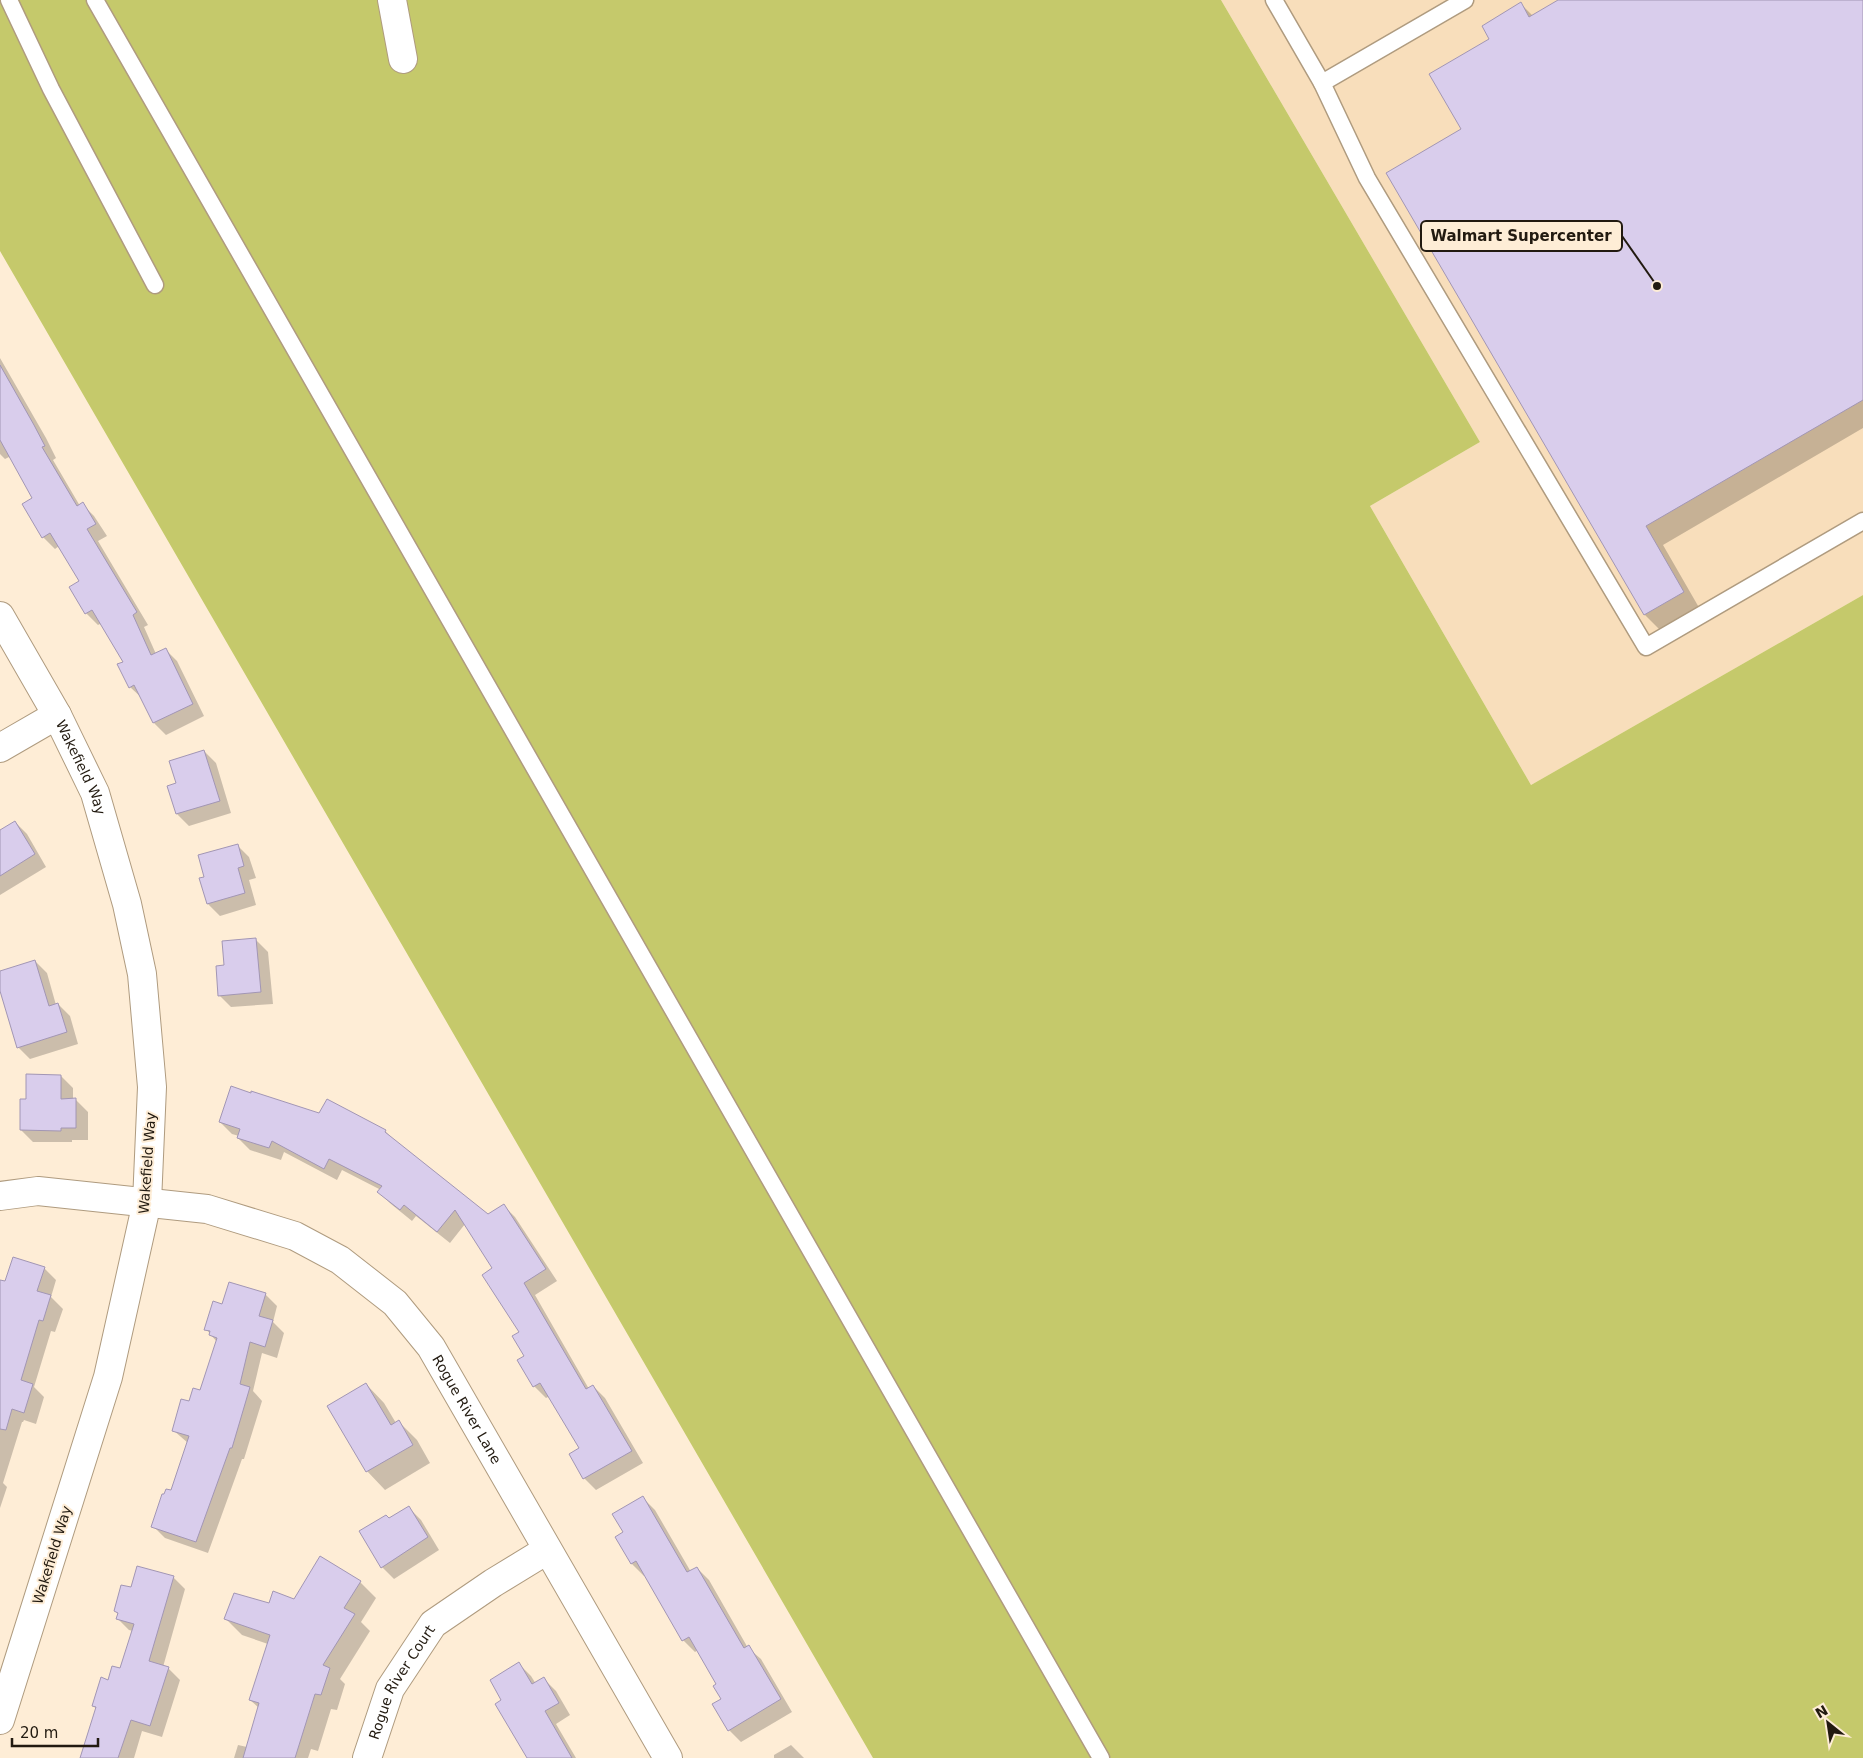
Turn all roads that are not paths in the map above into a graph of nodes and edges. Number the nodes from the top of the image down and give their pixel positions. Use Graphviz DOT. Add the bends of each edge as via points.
graph roads {
  1 [pos="8,0"];
  2 [pos="95,0"];
  3 [pos="392,0"];
  4 [pos="1274,0"];
  5 [pos="1465,0"];
  6 [pos="402,59"];
  7 [pos="1322,83"];
  8 [pos="155,286"];
  9 [pos="1863,521"];
  10 [pos="0,616"];
  11 [pos="57,714"];
  12 [pos="0,748"];
  13 [pos="0,1196"];
  14 [pos="147,1202"];
  15 [pos="547,1550"];
  16 [pos="0,1720"];
  17 [pos="367,1758"];
  18 [pos="668,1758"];
  19 [pos="1101,1758"];
  1 -- 8 [label="lane"];
  2 -- 19 [label="lane"];
  3 -- 6 [label="street"];
  4 -- 7 [label="lane"];
  5 -- 7 [label="lane"];
  7 -- 9 [label="lane" via="1367,178 1646,647"];
  10 -- 11 [label="street, Wakefield Way"];
  11 -- 12 [label="street"];
  11 -- 14 [label="street, Wakefield Way" via="95,793 127,904 142,974 152,1087"];
  13 -- 14 [label="street, Rogue River Lane" via="38,1190"];
  14 -- 15 [label="street, Rogue River Lane" via="207,1209 295,1236 340,1260 395,1302 431,1347"];
  14 -- 16 [label="street, Wakefield Way" via="108,1378"];
  15 -- 17 [label="street, Rogue River Court" via="433,1624 390,1689"];
  15 -- 18 [label="street, Rogue River Lane"];
}
